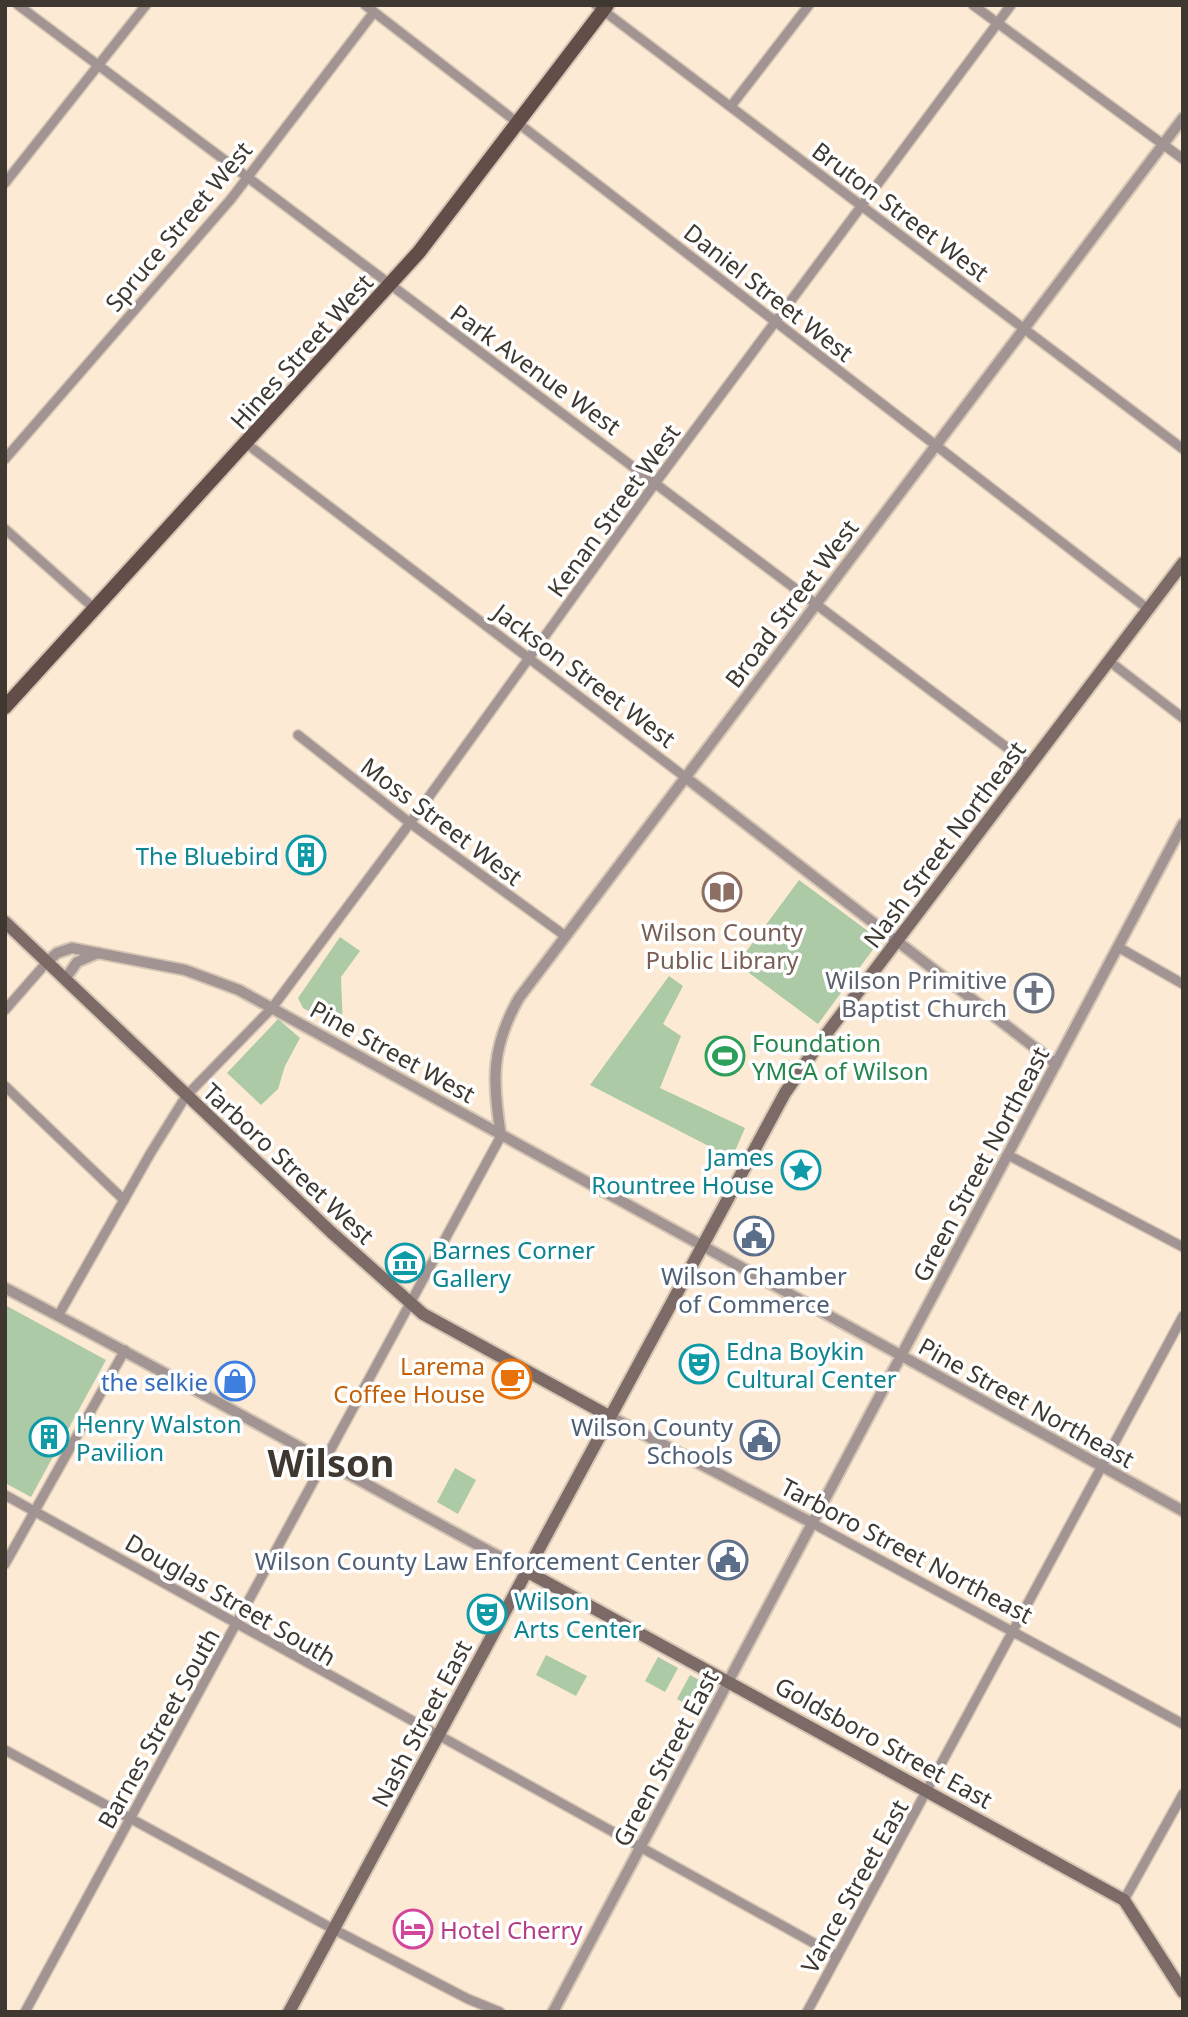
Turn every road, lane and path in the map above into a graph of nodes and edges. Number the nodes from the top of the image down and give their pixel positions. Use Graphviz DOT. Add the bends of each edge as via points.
graph roads {
  1 [pos="18,5"];
  2 [pos="146,5"];
  3 [pos="365,5"];
  4 [pos="809,5"];
  5 [pos="973,5"];
  6 [pos="1012,5"];
  7 [pos="602,7"];
  8 [pos="374,12"];
  9 [pos="998,24"];
  10 [pos="100,67"];
  11 [pos="731,106"];
  12 [pos="1183,118"];
  13 [pos="519,123"];
  14 [pos="1163,145"];
  15 [pos="1183,159"];
  16 [pos="246,177"];
  17 [pos="5,183"];
  18 [pos="862,206"];
  19 [pos="391,285"];
  20 [pos="776,321"];
  21 [pos="1022,328"];
  22 [pos="247,444"];
  23 [pos="935,446"];
  24 [pos="1183,449"];
  25 [pos="5,459"];
  26 [pos="656,481"];
  27 [pos="5,529"];
  28 [pos="1183,563"];
  29 [pos="818,604"];
  30 [pos="1148,609"];
  31 [pos="96,610"];
  32 [pos="529,658"];
  33 [pos="1109,661"];
  34 [pos="5,706"];
  35 [pos="1183,718"];
  36 [pos="298,735"];
  37 [pos="1030,765"];
  38 [pos="685,777"];
  39 [pos="410,823"];
  40 [pos="1183,824"];
  41 [pos="5,922"];
  42 [pos="564,935"];
  43 [pos="898,941"];
  44 [pos="1118,947"];
  45 [pos="98,953"];
  46 [pos="47,962"];
  47 [pos="66,978"];
  48 [pos="1183,985"];
  49 [pos="272,1008"];
  50 [pos="5,1010"];
  51 [pos="1056,1064"];
  52 [pos="5,1086"];
  53 [pos="187,1096"];
  54 [pos="501,1136"];
  55 [pos="1008,1155"];
  56 [pos="124,1200"];
  57 [pos="1183,1247"];
  58 [pos="704,1248"];
  59 [pos="5,1288"];
  60 [pos="411,1303"];
  61 [pos="58,1316"];
  62 [pos="1183,1316"];
  63 [pos="125,1350"];
  64 [pos="902,1357"];
  65 [pos="609,1416"];
  66 [pos="323,1463"];
  67 [pos="1102,1468"];
  68 [pos="5,1495"];
  69 [pos="34,1510"];
  70 [pos="1183,1511"];
  71 [pos="814,1524"];
  72 [pos="5,1564"];
  73 [pos="526,1570"];
  74 [pos="238,1622"];
  75 [pos="1015,1631"];
  76 [pos="729,1681"];
  77 [pos="1183,1724"];
  78 [pos="437,1736"];
  79 [pos="5,1750"];
  80 [pos="929,1790"];
  81 [pos="1183,1794"];
  82 [pos="130,1818"];
  83 [pos="640,1847"];
  84 [pos="1124,1900"];
  85 [pos="333,1929"];
  86 [pos="837,1956"];
  87 [pos="1182,1988"];
  88 [pos="25,2012"];
  89 [pos="289,2012"];
  90 [pos="500,2012"];
  91 [pos="553,2012"];
  92 [pos="807,2012"];
  1 -- 10 [label="street, Park Avenue West"];
  2 -- 10 [label="street"];
  3 -- 8 [label="street, Daniel Street West"];
  4 -- 11 [label="street"];
  5 -- 9 [label="street"];
  6 -- 9 [label="street, Kenan Street West"];
  7 -- 11 [label="street, Bruton Street West"];
  7 -- 13 [label="main road, Hines Street West"];
  8 -- 13 [label="street, Daniel Street West"];
  8 -- 16 [label="street, Spruce Street West"];
  9 -- 14 [label="street"];
  9 -- 18 [label="street, Kenan Street West"];
  10 -- 16 [label="street, Park Avenue West"];
  10 -- 17 [label="street"];
  11 -- 18 [label="street, Bruton Street West"];
  12 -- 14 [label="street, Broad Street West"];
  13 -- 19 [label="main road, Hines Street West"];
  13 -- 20 [label="street, Daniel Street West"];
  14 -- 15 [label="street"];
  14 -- 21 [label="street, Broad Street West"];
  16 -- 19 [label="street, Park Avenue West"];
  16 -- 25 [label="street, Spruce Street West"];
  18 -- 20 [label="street, Kenan Street West"];
  18 -- 21 [label="street, Bruton Street West"];
  19 -- 22 [label="main road, Hines Street West"];
  19 -- 26 [label="street, Park Avenue West"];
  20 -- 23 [label="street, Daniel Street West"];
  20 -- 26 [label="street, Kenan Street West"];
  21 -- 23 [label="street, Broad Street West"];
  21 -- 24 [label="street, Bruton Street West"];
  22 -- 31 [label="main road, Hines Street West"];
  22 -- 32 [label="street, Jackson Street West"];
  23 -- 29 [label="street, Broad Street West"];
  23 -- 30 [label="street, Daniel Street West"];
  26 -- 29 [label="street, Park Avenue West"];
  26 -- 32 [label="street, Kenan Street West"];
  27 -- 31 [label="street"];
  28 -- 30 [label="main road, Nash Street Northeast"];
  29 -- 37 [label="street, Park Avenue West"];
  29 -- 38 [label="street, Broad Street West"];
  30 -- 33 [label="main road, Nash Street Northeast"];
  31 -- 34 [label="main road, Hines Street West"];
  32 -- 38 [label="street, Jackson Street West"];
  32 -- 39 [label="street, Kenan Street West"];
  33 -- 35 [label="street"];
  33 -- 37 [label="main road, Nash Street Northeast"];
  36 -- 39 [label="street, Moss Street West"];
  37 -- 43 [label="main road, Nash Street Northeast"];
  38 -- 42 [label="street, Broad Street West"];
  38 -- 43 [label="street, Jackson Street West"];
  39 -- 42 [label="street, Moss Street West"];
  39 -- 49 [label="street, Kenan Street West"];
  40 -- 44 [label="street, Green Street Northeast"];
  41 -- 46 [label="main road, Tarboro Street West"];
  42 -- 54 [label="street, Broad Street West" via="519,998 503,1030 493,1077"];
  43 -- 51 [label="street, Jackson Street West"];
  43 -- 58 [label="main road, Nash Street Northeast" via="785,1093"];
  44 -- 48 [label="street"];
  44 -- 51 [label="street, Green Street Northeast"];
  45 -- 46 [label="street, Pine Street West" via="72,948"];
  45 -- 47 [label="street" via="77,962"];
  45 -- 49 [label="street, Pine Street West" via="185,970"];
  46 -- 47 [label="main road, Tarboro Street West"];
  46 -- 50 [label="street"];
  47 -- 53 [label="main road, Tarboro Street West"];
  49 -- 53 [label="street, Kenan Street West"];
  49 -- 54 [label="street, Pine Street West"];
  51 -- 55 [label="street, Green Street Northeast"];
  52 -- 56 [label="street"];
  53 -- 56 [label="street, Kenan Street West"];
  53 -- 60 [label="main road, Tarboro Street West"];
  54 -- 58 [label="street, Pine Street West"];
  54 -- 60 [label="street, Barnes Street South"];
  55 -- 57 [label="street"];
  55 -- 64 [label="street, Green Street Northeast"];
  56 -- 61 [label="street, Kenan Street West"];
  58 -- 64 [label="street, Pine Street Northeast"];
  58 -- 65 [label="main road, Nash Street Northeast"];
  59 -- 61 [label="street"];
  60 -- 65 [label="main road, Tarboro Street West" via="423,1314"];
  60 -- 66 [label="street, Barnes Street South"];
  61 -- 63 [label="street"];
  62 -- 67 [label="street, Vance Street East"];
  63 -- 66 [label="street"];
  63 -- 69 [label="street"];
  64 -- 67 [label="street, Pine Street Northeast"];
  64 -- 71 [label="street, Green Street Northeast"];
  65 -- 71 [label="street, Tarboro Street Northeast"];
  65 -- 73 [label="main road, Nash Street East"];
  66 -- 73 [label="street"];
  66 -- 74 [label="street, Barnes Street South"];
  67 -- 70 [label="street, Pine Street Northeast"];
  67 -- 75 [label="street, Vance Street East"];
  68 -- 69 [label="street, Douglas Street South"];
  69 -- 72 [label="street"];
  69 -- 74 [label="street, Douglas Street South"];
  71 -- 75 [label="street, Tarboro Street Northeast"];
  71 -- 76 [label="street, Green Street East"];
  73 -- 76 [label="main road, Goldsboro Street East"];
  73 -- 78 [label="main road, Nash Street East"];
  74 -- 78 [label="street, Douglas Street South"];
  74 -- 82 [label="street, Barnes Street South"];
  75 -- 77 [label="street, Tarboro Street Northeast"];
  75 -- 80 [label="street, Vance Street East"];
  76 -- 80 [label="main road, Goldsboro Street East"];
  76 -- 83 [label="street, Green Street East"];
  78 -- 83 [label="street, Douglas Street South"];
  78 -- 85 [label="main road, Nash Street East"];
  79 -- 82 [label="street"];
  80 -- 84 [label="main road, Goldsboro Street East"];
  80 -- 86 [label="street, Vance Street East"];
  81 -- 84 [label="street"];
  82 -- 85 [label="street"];
  82 -- 88 [label="street, Barnes Street South"];
  83 -- 86 [label="street, Douglas Street South"];
  83 -- 91 [label="street, Green Street East"];
  84 -- 87 [label="main road, Goldsboro Street East"];
  85 -- 89 [label="main road, Nash Street East"];
  85 -- 90 [label="street"];
  86 -- 92 [label="street, Vance Street East"];
}
